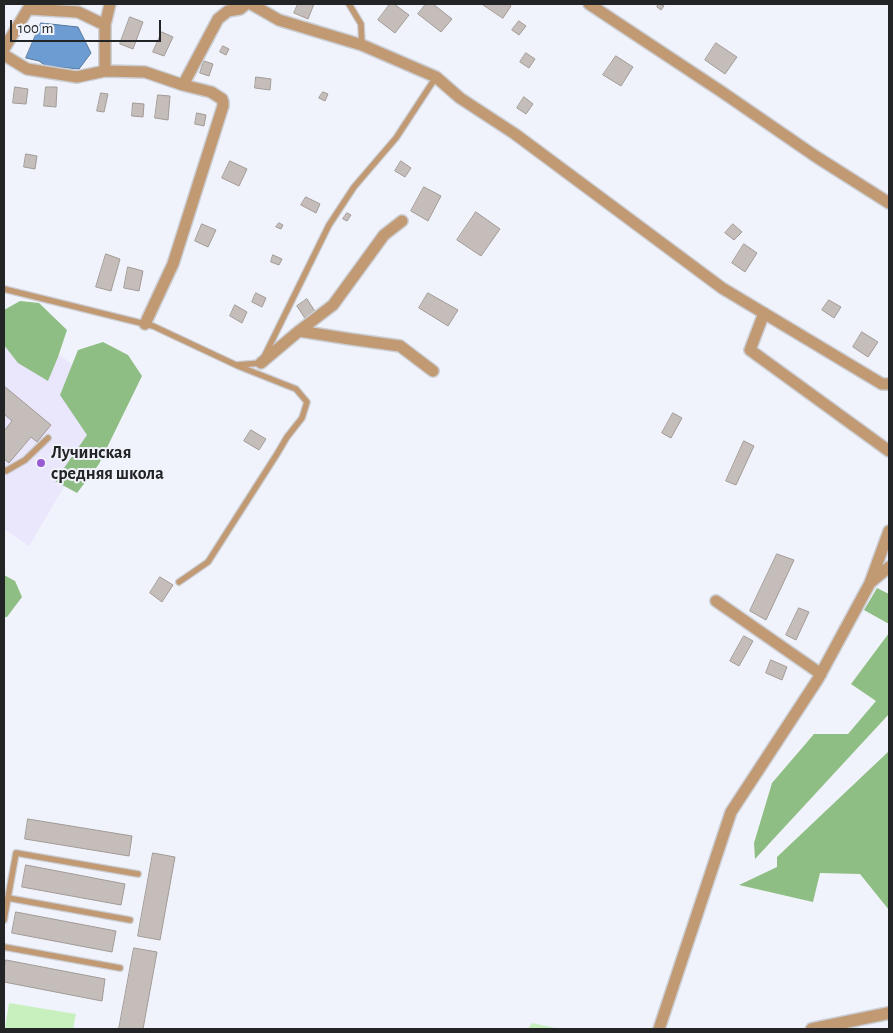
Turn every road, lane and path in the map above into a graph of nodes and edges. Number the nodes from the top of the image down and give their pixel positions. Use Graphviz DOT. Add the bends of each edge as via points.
graph roads {
  1 [pos="110,4"];
  2 [pos="246,4"];
  3 [pos="251,4"];
  4 [pos="349,4"];
  5 [pos="589,4"];
  6 [pos="105,25"];
  7 [pos="362,45"];
  8 [pos="4,49"];
  9 [pos="4,54"];
  10 [pos="105,71"];
  11 [pos="436,77"];
  12 [pos="184,85"];
  13 [pos="889,203"];
  14 [pos="402,221"];
  15 [pos="4,289"];
  16 [pos="764,313"];
  17 [pos="145,324"];
  18 [pos="299,330"];
  19 [pos="261,362"];
  20 [pos="236,365"];
  21 [pos="433,371"];
  22 [pos="889,384"];
  23 [pos="48,438"];
  24 [pos="889,451"];
  25 [pos="4,470"];
  26 [pos="889,531"];
  27 [pos="889,567"];
  28 [pos="179,582"];
  29 [pos="870,583"];
  30 [pos="716,601"];
  31 [pos="821,674"];
  32 [pos="138,874"];
  33 [pos="8,898"];
  34 [pos="4,920"];
  35 [pos="130,920"];
  36 [pos="4,947"];
  37 [pos="120,968"];
  38 [pos="889,1014"];
  39 [pos="659,1029"];
  40 [pos="812,1029"];
  1 -- 6 [label="street"];
  2 -- 12 [label="street" via="218,19"];
  3 -- 7 [label="street" via="280,20"];
  4 -- 7 [label="lane" via="361,24"];
  5 -- 13 [label="street"];
  6 -- 8 [label="street" via="78,12 28,8"];
  6 -- 10 [label="street"];
  7 -- 11 [label="street"];
  9 -- 10 [label="street" via="27,69 77,77"];
  10 -- 12 [label="street" via="145,72"];
  11 -- 16 [label="street" via="460,98 514,134 722,288"];
  11 -- 19 [label="lane" via="396,138 354,187 329,224"];
  12 -- 17 [label="street" via="211,92 222,99 223,106 173,264"];
  14 -- 18 [label="street" via="384,235 333,305"];
  15 -- 17 [label="lane"];
  16 -- 22 [label="street" via="882,384"];
  16 -- 24 [label="street" via="750,350"];
  17 -- 20 [label="lane"];
  18 -- 19 [label="street"];
  18 -- 21 [label="street" via="400,346"];
  19 -- 20 [label="lane"];
  20 -- 28 [label="lane" via="296,389 307,402 302,418 208,562"];
  23 -- 25 [label="lane" via="25,460"];
  26 -- 29 [label="street"];
  27 -- 29 [label="street"];
  29 -- 31 [label="street"];
  30 -- 31 [label="street"];
  31 -- 39 [label="street" via="731,812"];
  32 -- 33 [label="lane" via="16,853"];
  33 -- 34 [label="lane"];
  33 -- 35 [label="lane"];
  36 -- 37 [label="lane"];
  38 -- 40 [label="street"];
}
